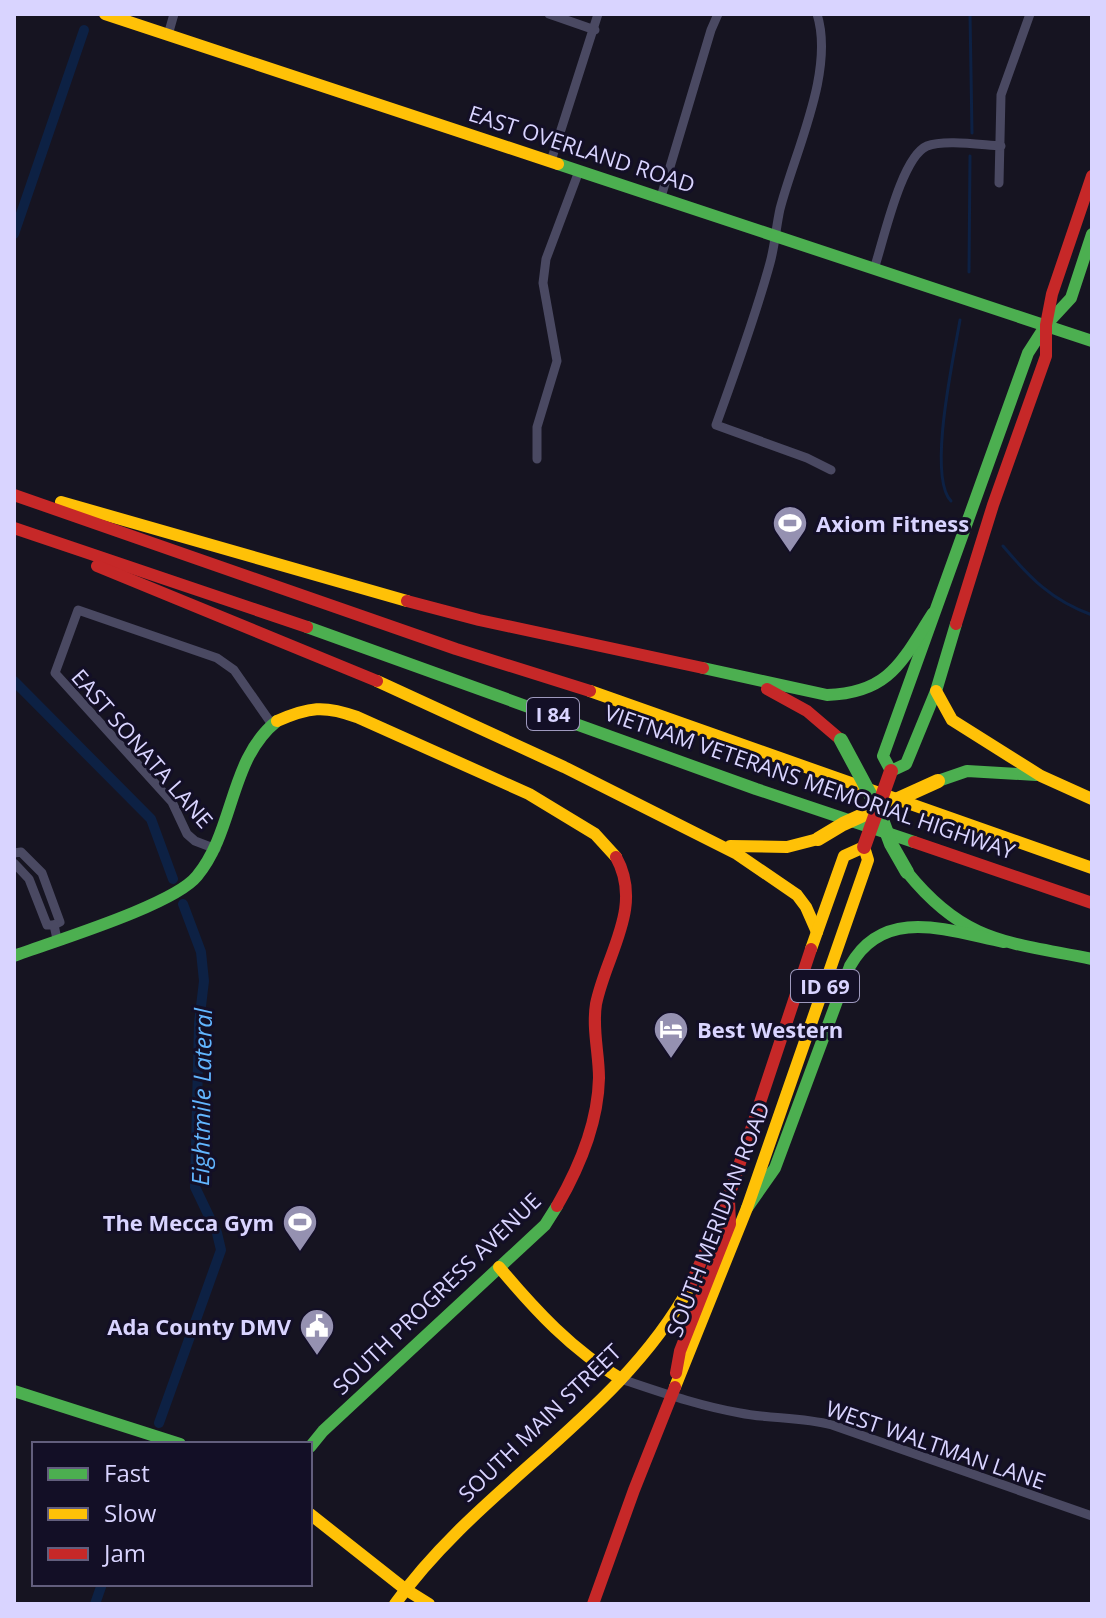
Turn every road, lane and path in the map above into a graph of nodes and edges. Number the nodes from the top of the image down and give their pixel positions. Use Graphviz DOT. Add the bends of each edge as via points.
graph roads {
  1 [pos="105,14"];
  2 [pos="174,14"];
  3 [pos="549,14"];
  4 [pos="598,14"];
  5 [pos="718,14"];
  6 [pos="817,14"];
  7 [pos="1030,14"];
  8 [pos="595,30"];
  9 [pos="168,35"];
  10 [pos="1001,146"];
  11 [pos="551,161"];
  12 [pos="579,171"];
  13 [pos="1092,176"];
  14 [pos="999,183"];
  15 [pos="661,197"];
  16 [pos="1092,234"];
  17 [pos="775,236"];
  18 [pos="874,269"];
  19 [pos="1046,325"];
  20 [pos="1092,341"];
  21 [pos="537,459"];
  22 [pos="831,470"];
  23 [pos="14,492"];
  24 [pos="14,530"];
  25 [pos="933,613"];
  26 [pos="729,673"];
  27 [pos="936,691"];
  28 [pos="271,723"];
  29 [pos="891,771"];
  30 [pos="1041,776"];
  31 [pos="1092,799"];
  32 [pos="878,809"];
  33 [pos="724,846"];
  34 [pos="864,847"];
  35 [pos="216,849"];
  36 [pos="14,853"];
  37 [pos="14,863"];
  38 [pos="1092,868"];
  39 [pos="1092,903"];
  40 [pos="56,932"];
  41 [pos="817,932"];
  42 [pos="1004,942"];
  43 [pos="14,956"];
  44 [pos="1092,959"];
  45 [pos="729,1194"];
  46 [pos="747,1208"];
  47 [pos="701,1262"];
  48 [pos="499,1267"];
  49 [pos="621,1379"];
  50 [pos="14,1391"];
  51 [pos="672,1397"];
  52 [pos="174,1442"];
  53 [pos="312,1445"];
  54 [pos="312,1516"];
  55 [pos="1092,1516"];
  56 [pos="405,1589"];
  57 [pos="395,1604"];
  58 [pos="429,1604"];
  59 [pos="593,1604"];
  1 -- 9 [label="main road, EAST OVERLAND ROAD"];
  2 -- 9 [label="street"];
  3 -- 8 [label="street"];
  4 -- 8 [label="street"];
  5 -- 15 [label="street"];
  6 -- 17 [label="street" via="822,67"];
  7 -- 10 [label="street" via="1001,95"];
  8 -- 11 [label="street"];
  9 -- 11 [label="main road, EAST OVERLAND ROAD"];
  10 -- 14 [label="street"];
  10 -- 18 [label="street" via="926,146 912,160"];
  11 -- 12 [label="main road, EAST OVERLAND ROAD"];
  12 -- 15 [label="main road, EAST OVERLAND ROAD"];
  12 -- 21 [label="street" via="546,259 543,283 557,361 537,427"];
  13 -- 19 [label="main road, SOUTH MERIDIAN ROAD / ID 69"];
  15 -- 17 [label="main road, EAST OVERLAND ROAD"];
  16 -- 19 [label="main road, SOUTH MERIDIAN ROAD / ID 69" via="1071,298"];
  17 -- 18 [label="main road, EAST OVERLAND ROAD"];
  17 -- 22 [label="street" via="716,425"];
  18 -- 19 [label="main road, EAST OVERLAND ROAD"];
  19 -- 20 [label="main road, EAST OVERLAND ROAD"];
  19 -- 25 [label="main road, SOUTH MERIDIAN ROAD / ID 69" via="1028,353"];
  19 -- 27 [label="main road, SOUTH MERIDIAN ROAD / ID 69" via="1046,356"];
  23 -- 26 [label="main road" via="437,610"];
  23 -- 38 [label="main road, VIETNAM VETERANS MEMORIAL HIGHWAY / I 84"];
  24 -- 33 [label="main road" via="268,634 546,758"];
  24 -- 39 [label="main road, VIETNAM VETERANS MEMORIAL HIGHWAY / I 84" via="268,613 756,789"];
  25 -- 26 [label="main road" via="884,680 850,696"];
  25 -- 29 [label="main road, SOUTH MERIDIAN ROAD / ID 69" via="883,756"];
  26 -- 32 [label="main road, bridge" via="784,696 817,718 841,740"];
  27 -- 29 [label="main road, SOUTH MERIDIAN ROAD / ID 69" via="906,764"];
  27 -- 30 [label="main road" via="952,720"];
  28 -- 35 [label="main road" via="248,755"];
  28 -- 35 [label="street, EAST SONATA LANE" via="234,670 217,658 78,610 55,673 172,802 187,834"];
  28 -- 48 [label="main road, SOUTH PROGRESS AVENUE" via="313,708 345,713 494,778 595,835 618,861 626,885 623,920 595,1012 599,1088 592,1122 555,1212"];
  29 -- 32 [label="main road, SOUTH MERIDIAN ROAD / ID 69, bridge"];
  30 -- 31 [label="main road"];
  30 -- 32 [label="main road, bridge" via="967,771"];
  32 -- 33 [label="main road, bridge" via="818,839 787,847"];
  32 -- 34 [label="main road, SOUTH MERIDIAN ROAD / ID 69, bridge"];
  32 -- 42 [label="main road, bridge" via="891,844 925,895 951,916"];
  33 -- 41 [label="main road" via="798,896"];
  34 -- 41 [label="main road, SOUTH MERIDIAN ROAD / ID 69" via="844,856"];
  34 -- 46 [label="main road, SOUTH MERIDIAN ROAD / ID 69" via="868,860"];
  35 -- 40 [label="main road" via="200,876 181,892"];
  36 -- 40 [label="street" via="21,852 42,873 60,922"];
  37 -- 40 [label="street" via="29,879 47,925"];
  40 -- 43 [label="main road"];
  41 -- 45 [label="main road, SOUTH MERIDIAN ROAD / ID 69"];
  42 -- 44 [label="main road"];
  42 -- 46 [label="main road" via="914,927 869,939 850,966 775,1168"];
  45 -- 47 [label="main road, SOUTH MERIDIAN ROAD"];
  45 -- 51 [label="main road" via="730,1224 680,1351"];
  46 -- 51 [label="main road, SOUTH MERIDIAN ROAD"];
  47 -- 49 [label="main road, SOUTH MAIN STREET" via="670,1318"];
  48 -- 49 [label="main road" via="574,1349"];
  48 -- 53 [label="main road, SOUTH PROGRESS AVENUE"];
  49 -- 51 [label="street, WEST WALTMAN LANE"];
  49 -- 56 [label="main road, SOUTH MAIN STREET" via="451,1537"];
  50 -- 52 [label="main road"];
  51 -- 55 [label="street, WEST WALTMAN LANE" via="741,1414 832,1425"];
  51 -- 59 [label="main road, SOUTH MERIDIAN ROAD"];
  54 -- 56 [label="main road"];
  56 -- 57 [label="main road, SOUTH MAIN STREET"];
  56 -- 58 [label="main road"];
}
